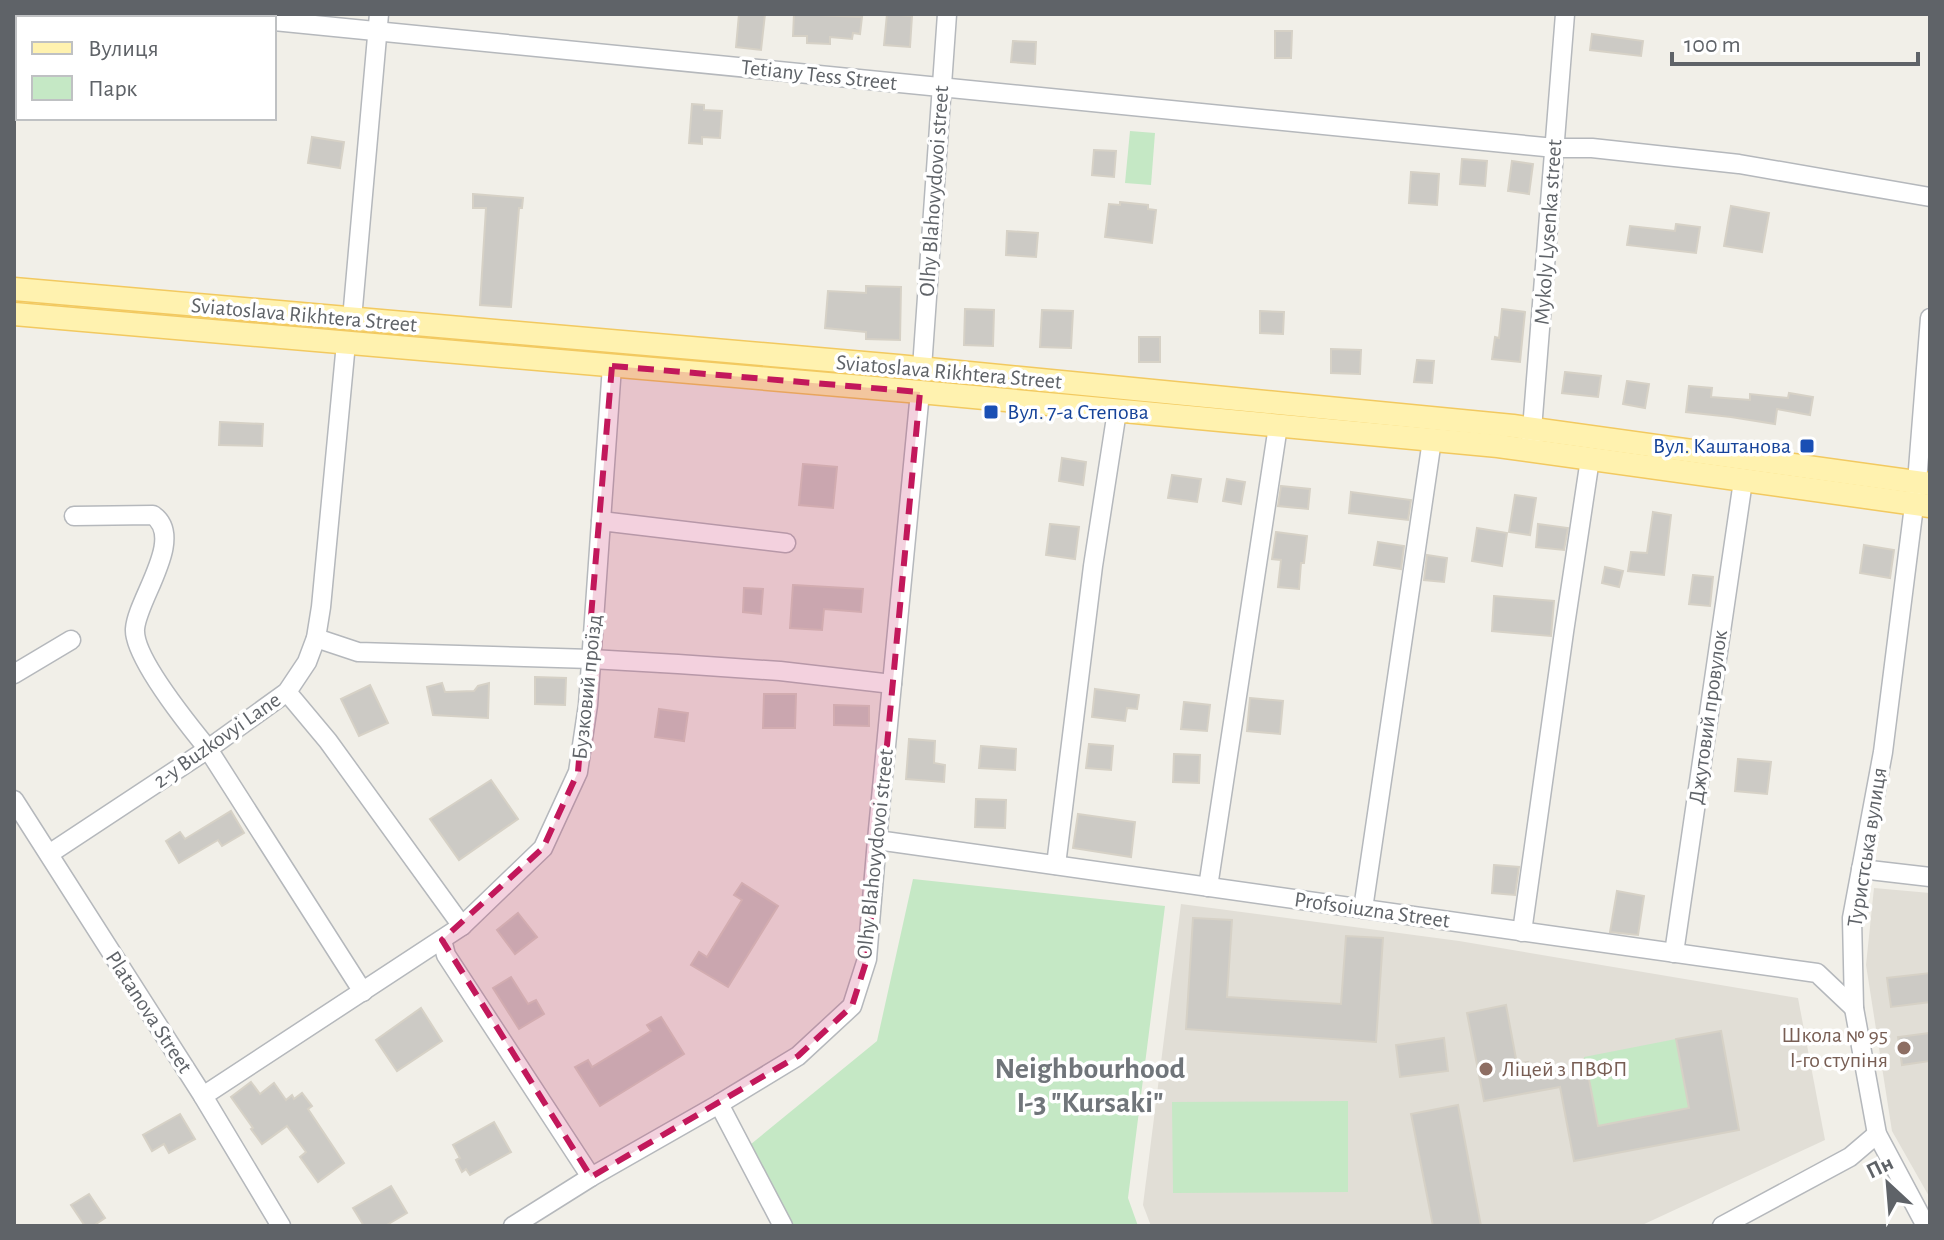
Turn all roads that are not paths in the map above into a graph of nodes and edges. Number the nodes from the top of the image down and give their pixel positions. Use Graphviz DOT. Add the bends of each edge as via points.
graph roads {
  1 [pos="201,14"];
  2 [pos="947,14"];
  3 [pos="1565,14"];
  4 [pos="221,16"];
  5 [pos="276,21"];
  6 [pos="378,23"];
  7 [pos="942,87"];
  8 [pos="1555,148"];
  9 [pos="1930,197"];
  10 [pos="14,289"];
  11 [pos="15,317"];
  12 [pos="1930,318"];
  13 [pos="352,319"];
  14 [pos="346,343"];
  15 [pos="612,366"];
  16 [pos="922,368"];
  17 [pos="920,392"];
  18 [pos="1117,411"];
  19 [pos="1278,426"];
  20 [pos="1432,440"];
  21 [pos="1531,440"];
  22 [pos="1590,459"];
  23 [pos="1743,481"];
  24 [pos="1923,494"];
  25 [pos="74,516"];
  26 [pos="601,521"];
  27 [pos="786,543"];
  28 [pos="316,638"];
  29 [pos="71,640"];
  30 [pos="591,659"];
  31 [pos="14,674"];
  32 [pos="892,684"];
  33 [pos="287,692"];
  34 [pos="208,749"];
  35 [pos="14,800"];
  36 [pos="877,840"];
  37 [pos="49,854"];
  38 [pos="1056,865"];
  39 [pos="1861,869"];
  40 [pos="1930,877"];
  41 [pos="1208,887"];
  42 [pos="1363,909"];
  43 [pos="462,926"];
  44 [pos="1522,932"];
  45 [pos="442,940"];
  46 [pos="1674,953"];
  47 [pos="363,992"];
  48 [pos="1854,1008"];
  49 [pos="203,1096"];
  50 [pos="719,1104"];
  51 [pos="1877,1134"];
  52 [pos="591,1177"];
  53 [pos="1724,1225"];
  54 [pos="281,1226"];
  55 [pos="513,1226"];
  56 [pos="783,1226"];
  57 [pos="1926,1226"];
  1 -- 4 [label="street"];
  2 -- 7 [label="street, Olhy Blahovydovoi street"];
  3 -- 8 [label="street, Mykoly Lysenka street"];
  5 -- 6 [label="street, Tetiany Tess Street"];
  6 -- 7 [label="street, Tetiany Tess Street"];
  6 -- 13 [label="street"];
  7 -- 8 [label="street, Tetiany Tess Street"];
  7 -- 16 [label="street, Olhy Blahovydovoi street"];
  8 -- 9 [label="street, Tetiany Tess Street" via="1739,164"];
  8 -- 21 [label="street, Mykoly Lysenka street"];
  10 -- 13 [label="main road, Sviatoslava Rikhtera Street"];
  11 -- 14 [label="main road, Sviatoslava Rikhtera Street"];
  12 -- 24 [label="street, Туристська вулиця"];
  13 -- 16 [label="main road, Sviatoslava Rikhtera Street"];
  14 -- 15 [label="main road, Sviatoslava Rikhtera Street"];
  14 -- 28 [label="street, 2-y Buzkovyi Lane"];
  15 -- 17 [label="main road, Sviatoslava Rikhtera Street"];
  15 -- 26 [label="street, Бузковий проїзд"];
  16 -- 21 [label="main road, Sviatoslava Rikhtera Street"];
  17 -- 18 [label="main road, Sviatoslava Rikhtera Street"];
  17 -- 32 [label="street, Olhy Blahovydovoi street"];
  18 -- 19 [label="main road, Sviatoslava Rikhtera Street"];
  18 -- 38 [label="street"];
  19 -- 20 [label="main road, Sviatoslava Rikhtera Street"];
  19 -- 41 [label="street"];
  20 -- 21 [label="main road, Sviatoslava Rikhtera Street"];
  20 -- 42 [label="street"];
  21 -- 22 [label="main road, Sviatoslava Rikhtera Street"];
  21 -- 24 [label="main road, Sviatoslava Rikhtera Street"];
  22 -- 23 [label="main road, Sviatoslava Rikhtera Street"];
  22 -- 44 [label="street"];
  23 -- 24 [label="main road, Sviatoslava Rikhtera Street"];
  23 -- 46 [label="street, Джутовий провулок"];
  24 -- 39 [label="street, Туристська вулиця"];
  25 -- 34 [label="street" via="153,515 161,521 165,532 160,565 134,632 147,666"];
  26 -- 27 [label="street"];
  26 -- 30 [label="street, Бузковий проїзд"];
  28 -- 30 [label="street" via="358,652"];
  28 -- 33 [label="street, 2-y Buzkovyi Lane"];
  29 -- 31 [label="street"];
  30 -- 32 [label="street"];
  30 -- 43 [label="street, Бузковий проїзд" via="578,772 543,848"];
  32 -- 36 [label="street, Olhy Blahovydovoi street"];
  33 -- 34 [label="street, 2-y Buzkovyi Lane"];
  33 -- 43 [label="street"];
  34 -- 37 [label="street, 2-y Buzkovyi Lane"];
  34 -- 47 [label="street"];
  35 -- 37 [label="street, Platanova Street"];
  36 -- 38 [label="street, Profsoiuzna Street"];
  36 -- 50 [label="street, Olhy Blahovydovoi street" via="867,959 852,1006 798,1056"];
  37 -- 49 [label="street, Platanova Street"];
  38 -- 41 [label="street, Profsoiuzna Street"];
  39 -- 40 [label="street"];
  39 -- 48 [label="street, Туристська вулиця" via="1852,918"];
  41 -- 42 [label="street, Profsoiuzna Street"];
  42 -- 44 [label="street, Profsoiuzna Street"];
  43 -- 45 [label="street, Бузковий проїзд"];
  44 -- 46 [label="street, Profsoiuzna Street"];
  45 -- 47 [label="street, Бузковий проїзд"];
  45 -- 52 [label="street" via="446,955"];
  46 -- 48 [label="street, Profsoiuzna Street" via="1817,973"];
  47 -- 49 [label="street, Бузковий проїзд"];
  48 -- 51 [label="street, Туристська вулиця"];
  49 -- 54 [label="street, Platanova Street"];
  50 -- 52 [label="street, Olhy Blahovydovoi street"];
  50 -- 56 [label="street"];
  51 -- 53 [label="street" via="1850,1157"];
  51 -- 57 [label="street, Туристська вулиця"];
  52 -- 55 [label="street, Olhy Blahovydovoi street"];
}
